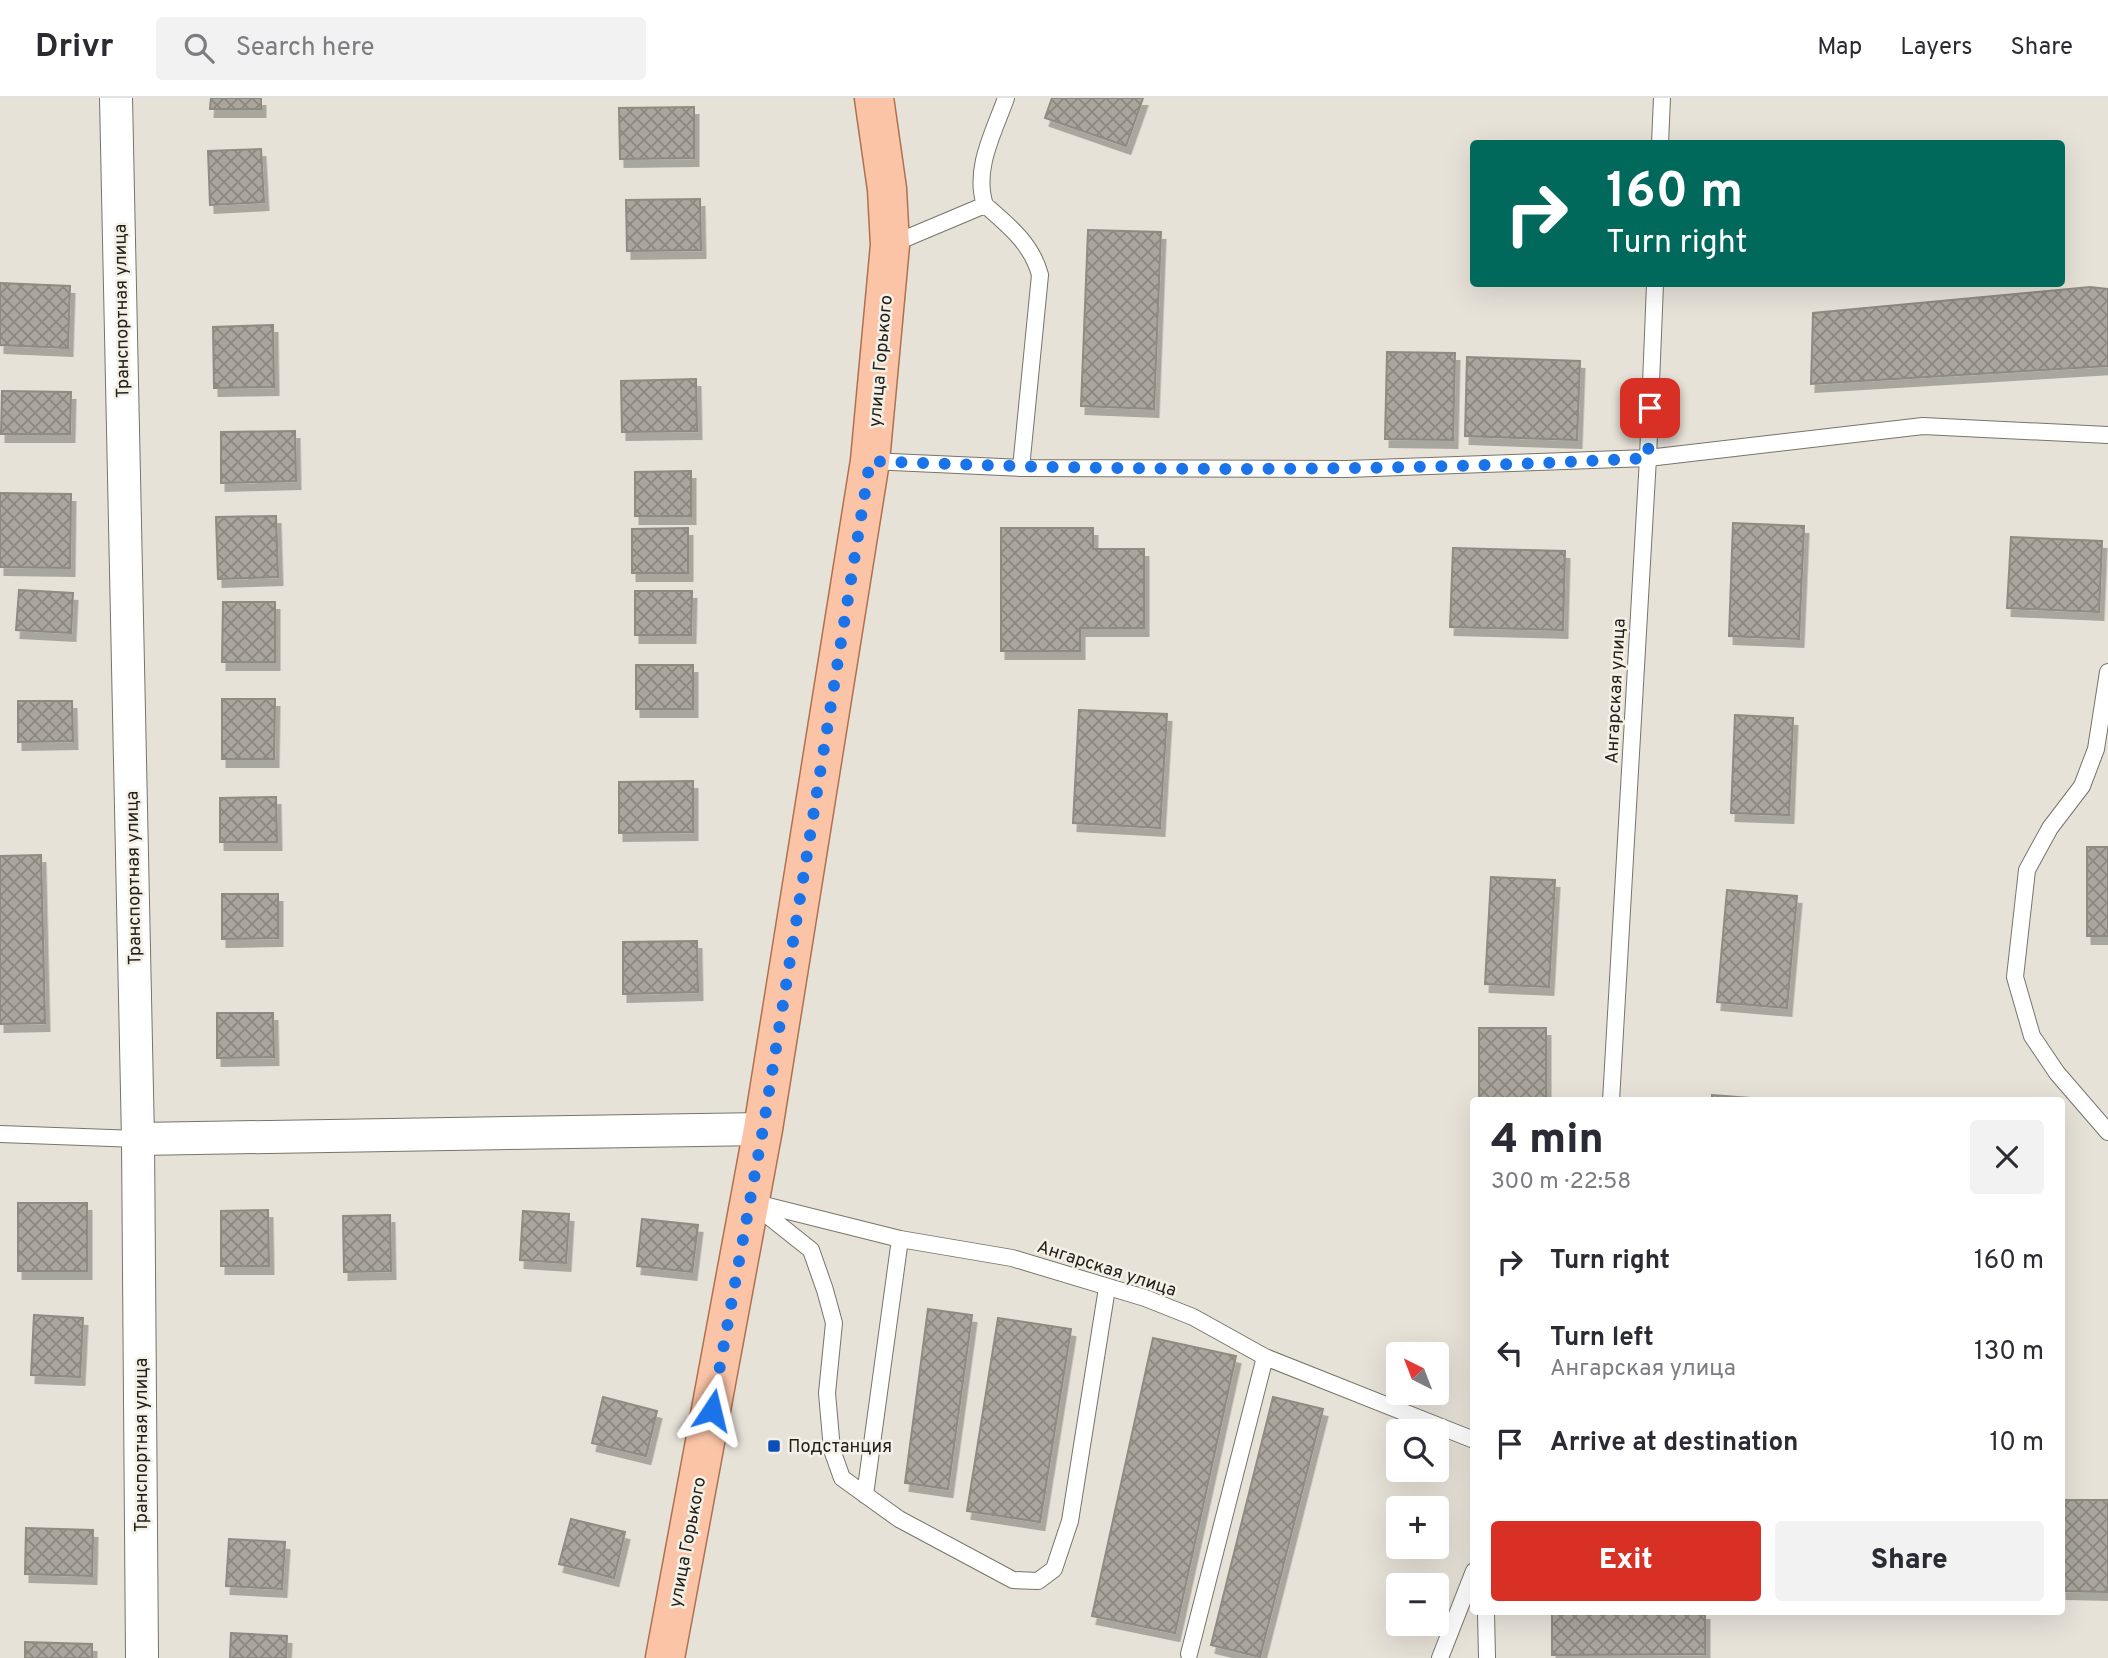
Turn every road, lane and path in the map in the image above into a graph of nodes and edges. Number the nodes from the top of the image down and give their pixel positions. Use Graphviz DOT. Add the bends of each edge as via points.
graph roads {
  1 [pos="116,98"];
  2 [pos="874,98"];
  3 [pos="1006,98"];
  4 [pos="1662,98"];
  5 [pos="1660,140"];
  6 [pos="985,205"];
  7 [pos="890,245"];
  8 [pos="1654,287"];
  9 [pos="2108,435"];
  10 [pos="1648,458"];
  11 [pos="870,461"];
  12 [pos="1021,468"];
  13 [pos="2108,672"];
  14 [pos="1611,1097"];
  15 [pos="763,1129"];
  16 [pos="2108,1132"];
  17 [pos="0,1134"];
  18 [pos="138,1139"];
  19 [pos="750,1201"];
  20 [pos="900,1240"];
  21 [pos="1107,1288"];
  22 [pos="1265,1357"];
  23 [pos="1470,1438"];
  24 [pos="864,1496"];
  25 [pos="1470,1581"];
  26 [pos="1486,1615"];
  27 [pos="1189,1654"];
  28 [pos="142,1658"];
  29 [pos="665,1658"];
  30 [pos="1440,1658"];
  31 [pos="1487,1658"];
  1 -- 18 [label="street, Транспортная улица"];
  2 -- 7 [label="main road, улица Горького"];
  3 -- 6 [label="lane" via="982,168 980,190"];
  4 -- 5 [label="lane"];
  6 -- 7 [label="lane"];
  6 -- 12 [label="lane" via="1014,229 1036,259 1040,275"];
  7 -- 11 [label="main road, улица Горького"];
  8 -- 10 [label="lane, Ангарская улица"];
  9 -- 10 [label="lane" via="1923,426"];
  10 -- 12 [label="lane" via="1347,469"];
  10 -- 14 [label="lane, Ангарская улица"];
  11 -- 12 [label="lane"];
  11 -- 15 [label="main road, улица Горького"];
  13 -- 16 [label="lane" via="2096,749 2082,786 2050,828 2027,870 2015,977 2032,1036"];
  15 -- 18 [label="street"];
  15 -- 19 [label="main road, улица Горького"];
  17 -- 18 [label="lane"];
  18 -- 28 [label="street, Транспортная улица"];
  19 -- 20 [label="lane, Ангарская улица"];
  19 -- 24 [label="lane" via="811,1251 834,1323 827,1393 832,1450 842,1478"];
  19 -- 29 [label="main road, улица Горького"];
  20 -- 21 [label="lane, Ангарская улица" via="1012,1258"];
  20 -- 24 [label="lane"];
  21 -- 22 [label="lane, Ангарская улица" via="1194,1317"];
  21 -- 24 [label="lane" via="1070,1521 1054,1569 1038,1581 1013,1580"];
  22 -- 23 [label="lane, Ангарская улица"];
  22 -- 27 [label="lane"];
  25 -- 30 [label="lane"];
  26 -- 31 [label="lane"];
}
